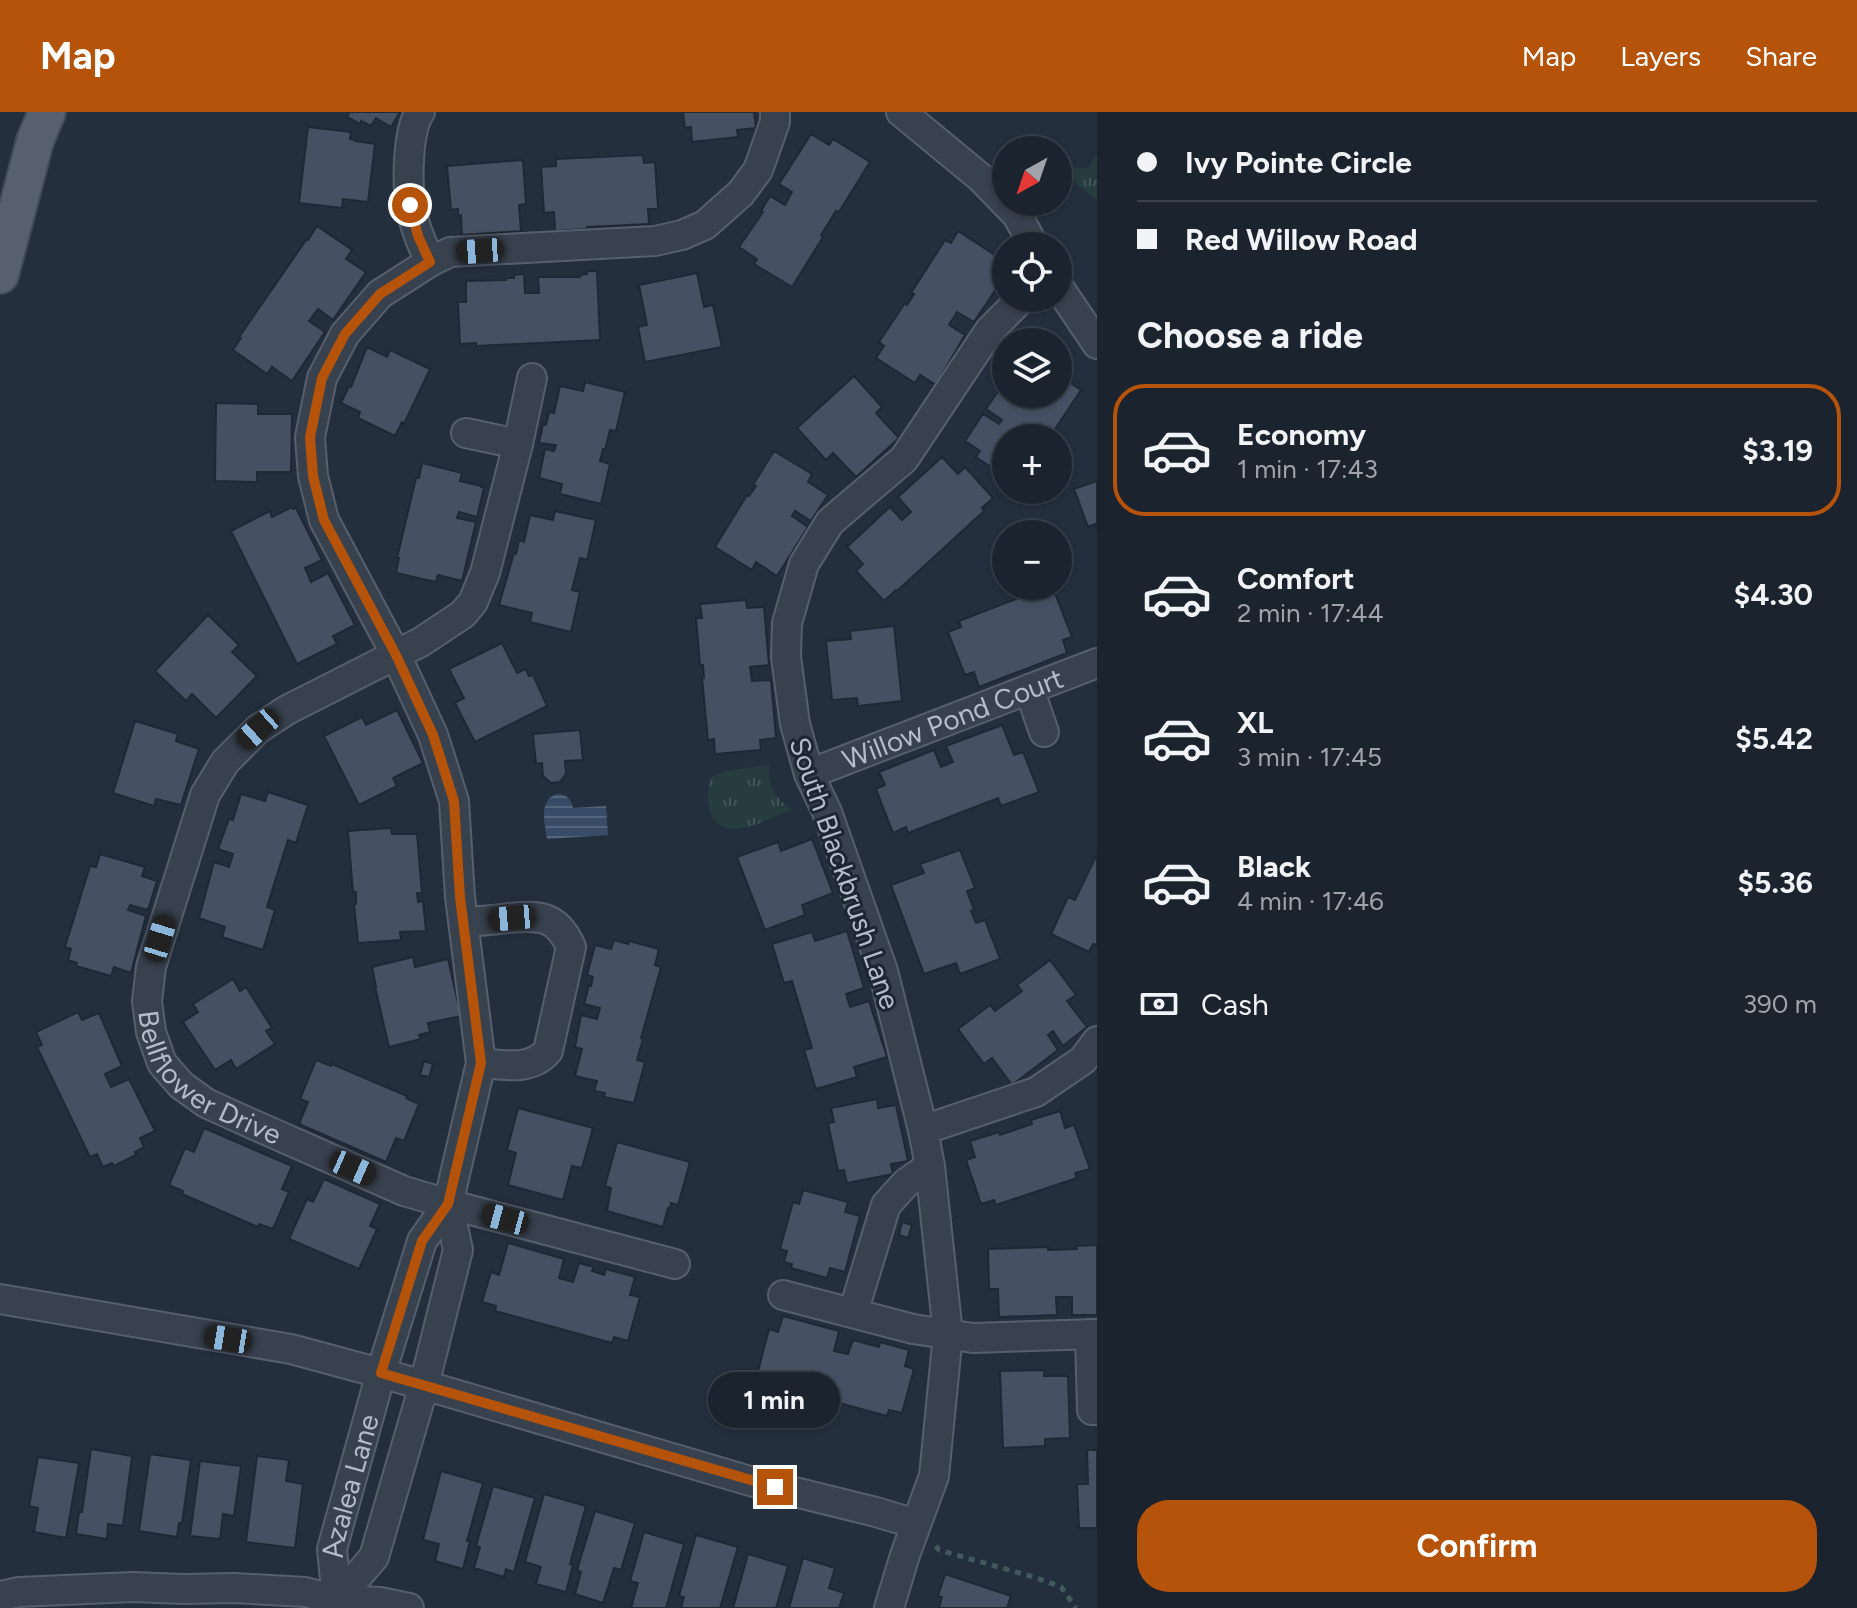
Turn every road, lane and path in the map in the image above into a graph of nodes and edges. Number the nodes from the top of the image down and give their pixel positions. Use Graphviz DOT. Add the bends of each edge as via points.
graph roads {
  1 [pos="47,112"];
  2 [pos="420,112"];
  3 [pos="775,112"];
  4 [pos="901,112"];
  5 [pos="1026,232"];
  6 [pos="430,262"];
  7 [pos="0,275"];
  8 [pos="1072,307"];
  9 [pos="1008,312"];
  10 [pos="1097,344"];
  11 [pos="532,378"];
  12 [pos="466,433"];
  13 [pos="518,444"];
  14 [pos="396,655"];
  15 [pos="1097,663"];
  16 [pos="1029,689"];
  17 [pos="1044,732"];
  18 [pos="809,774"];
  19 [pos="464,922"];
  20 [pos="1097,1041"];
  21 [pos="481,1063"];
  22 [pos="923,1130"];
  23 [pos="930,1166"];
  24 [pos="448,1204"];
  25 [pos="675,1264"];
  26 [pos="783,1295"];
  27 [pos="0,1299"];
  28 [pos="853,1313"];
  29 [pos="948,1334"];
  30 [pos="1093,1334"];
  31 [pos="381,1373"];
  32 [pos="424,1385"];
  33 [pos="1097,1410"];
  34 [pos="916,1524"];
  35 [pos="0,1596"];
  36 [pos="336,1604"];
  37 [pos="409,1608"];
  38 [pos="889,1608"];
  39 [pos="1076,1608"];
  1 -- 7 [label="main road"];
  2 -- 6 [label="street" via="409,153 410,205"];
  3 -- 6 [label="street" via="758,170 741,193 705,225 682,235 655,241 450,252"];
  4 -- 5 [label="street" via="981,178"];
  6 -- 14 [label="street" via="380,294 345,334 322,378 310,437 324,520"];
  8 -- 10 [label="street"];
  9 -- 18 [label="street, South Blackbrush Lane" via="990,330 904,459 830,522 804,564 787,623 786,657 795,724"];
  11 -- 13 [label="street, Bellflower Drive"];
  12 -- 13 [label="street"];
  13 -- 14 [label="street, Bellflower Drive" via="473,602 450,623"];
  14 -- 19 [label="street" via="433,735 454,801"];
  14 -- 24 [label="street, Bellflower Drive" via="287,710 258,729 225,762 205,795 151,967 147,1001 162,1063 206,1103 404,1191"];
  15 -- 16 [label="street, Willow Pond Court"];
  16 -- 17 [label="street"];
  16 -- 18 [label="street, Willow Pond Court"];
  18 -- 22 [label="street, South Blackbrush Lane" via="883,971"];
  19 -- 21 [label="street"];
  19 -- 21 [label="street" via="535,916 558,927 571,947 548,1051 529,1064"];
  20 -- 22 [label="street" via="1083,1060 1036,1092"];
  21 -- 24 [label="street"];
  22 -- 23 [label="street, South Blackbrush Lane"];
  23 -- 28 [label="street" via="886,1205"];
  23 -- 29 [label="street, South Blackbrush Lane"];
  24 -- 25 [label="street, Bellflower Drive"];
  24 -- 31 [label="street, Azalea Lane" via="422,1241"];
  24 -- 32 [label="street, Azalea Lane" via="458,1250"];
  26 -- 28 [label="street"];
  27 -- 31 [label="street" via="291,1349"];
  28 -- 29 [label="street"];
  29 -- 30 [label="street"];
  29 -- 34 [label="street, South Blackbrush Lane" via="934,1476"];
  30 -- 33 [label="street" via="1092,1410"];
  31 -- 32 [label="street"];
  31 -- 36 [label="street, Azalea Lane" via="332,1549"];
  32 -- 34 [label="street"];
  32 -- 36 [label="street, Azalea Lane" via="374,1557"];
  34 -- 38 [label="street, South Blackbrush Lane"];
  34 -- 39 [label="path" via="939,1550 1061,1587"];
  35 -- 36 [label="street" via="133,1587 234,1588 305,1592"];
  36 -- 37 [label="street" via="380,1602"];
}
